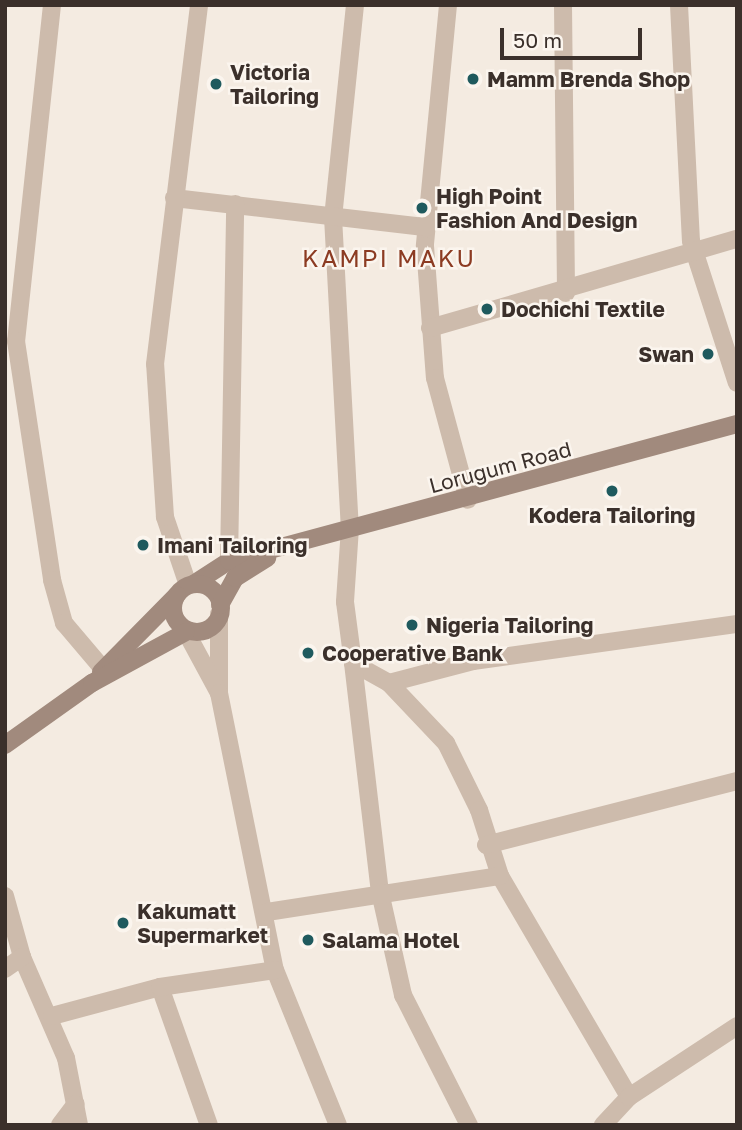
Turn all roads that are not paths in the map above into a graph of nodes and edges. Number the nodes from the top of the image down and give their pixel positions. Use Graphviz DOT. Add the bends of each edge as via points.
graph roads {
  1 [pos="52,5"];
  2 [pos="199,5"];
  3 [pos="355,5"];
  4 [pos="448,5"];
  5 [pos="563,5"];
  6 [pos="679,5"];
  7 [pos="174,198"];
  8 [pos="235,204"];
  9 [pos="333,217"];
  10 [pos="426,227"];
  11 [pos="737,239"];
  12 [pos="697,254"];
  13 [pos="566,293"];
  14 [pos="430,328"];
  15 [pos="737,383"];
  16 [pos="737,424"];
  17 [pos="468,500"];
  18 [pos="350,528"];
  19 [pos="275,551"];
  20 [pos="229,561"];
  21 [pos="187,587"];
  22 [pos="219,610"];
  23 [pos="737,624"];
  24 [pos="186,632"];
  25 [pos="353,663"];
  26 [pos="97,676"];
  27 [pos="389,683"];
  28 [pos="219,692"];
  29 [pos="5,745"];
  30 [pos="737,782"];
  31 [pos="486,845"];
  32 [pos="500,876"];
  33 [pos="380,892"];
  34 [pos="5,896"];
  35 [pos="267,912"];
  36 [pos="22,957"];
  37 [pos="5,969"];
  38 [pos="275,970"];
  39 [pos="160,987"];
  40 [pos="52,1016"];
  41 [pos="737,1026"];
  42 [pos="629,1097"];
  43 [pos="76,1104"];
  44 [pos="60,1125"];
  45 [pos="79,1125"];
  46 [pos="209,1125"];
  47 [pos="338,1125"];
  48 [pos="469,1125"];
  49 [pos="603,1125"];
  1 -- 26 [label="street" via="16,341 52,580 64,623"];
  2 -- 7 [label="street"];
  3 -- 9 [label="street"];
  4 -- 10 [label="street"];
  5 -- 13 [label="street"];
  6 -- 12 [label="street" via="684,184"];
  7 -- 8 [label="street"];
  7 -- 21 [label="street" via="158,307 155,409 165,517"];
  8 -- 9 [label="street"];
  8 -- 20 [label="street"];
  9 -- 10 [label="street"];
  9 -- 18 [label="street"];
  10 -- 14 [label="street"];
  11 -- 12 [label="street"];
  12 -- 13 [label="street"];
  12 -- 15 [label="street"];
  13 -- 14 [label="street"];
  14 -- 17 [label="street" via="435,378"];
  16 -- 17 [label="main road, Lorugum Road"];
  17 -- 18 [label="main road, Lorugum Road"];
  18 -- 19 [label="main road, Lorugum Road"];
  18 -- 25 [label="street" via="345,602"];
  19 -- 20 [label="main road"];
  19 -- 22 [label="main road" via="235,578"];
  20 -- 21 [label="main road"];
  21 -- 22 [label="main road" via="211,587"];
  21 -- 24 [label="main road" via="174,615"];
  21 -- 26 [label="main road"];
  22 -- 24 [label="main road" via="206,629"];
  22 -- 28 [label="street"];
  23 -- 27 [label="street" via="473,661"];
  24 -- 26 [label="main road"];
  24 -- 28 [label="street"];
  25 -- 27 [label="street"];
  25 -- 33 [label="street"];
  26 -- 29 [label="main road"];
  27 -- 31 [label="street" via="446,743 479,810"];
  28 -- 35 [label="street"];
  30 -- 31 [label="street"];
  31 -- 32 [label="street"];
  32 -- 33 [label="street"];
  32 -- 42 [label="street"];
  33 -- 35 [label="street"];
  33 -- 48 [label="street" via="403,995"];
  34 -- 36 [label="street"];
  35 -- 38 [label="street"];
  36 -- 37 [label="street"];
  36 -- 40 [label="street"];
  38 -- 39 [label="street"];
  38 -- 47 [label="street"];
  39 -- 40 [label="street"];
  39 -- 46 [label="street"];
  40 -- 43 [label="street"];
  41 -- 42 [label="street"];
  42 -- 49 [label="street"];
  43 -- 44 [label="street"];
  43 -- 45 [label="street"];
}
